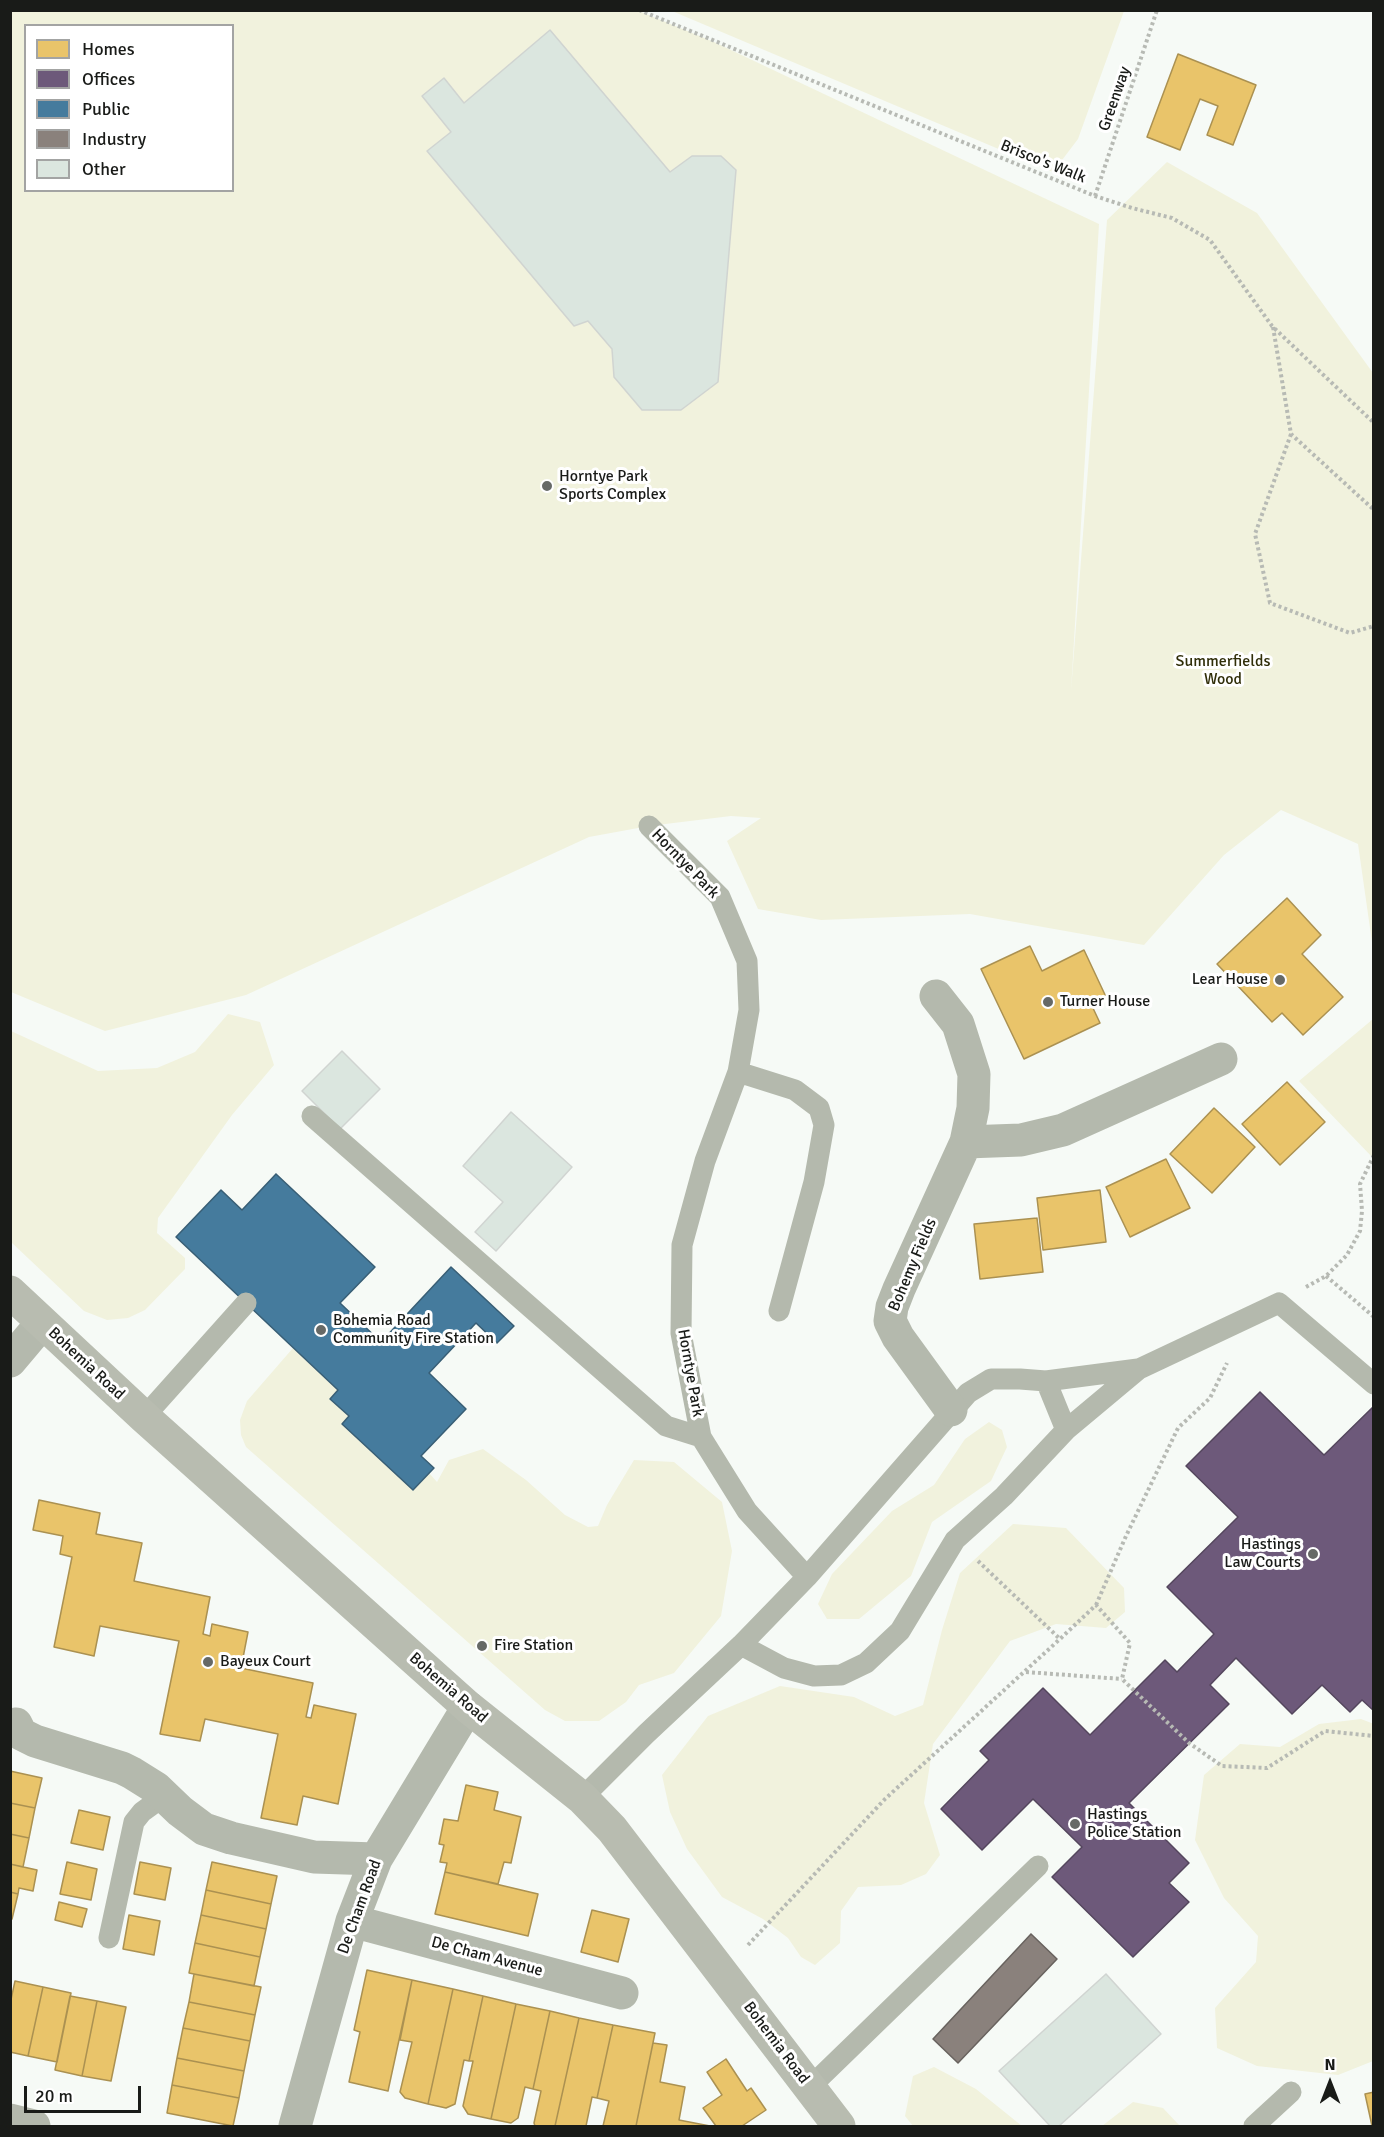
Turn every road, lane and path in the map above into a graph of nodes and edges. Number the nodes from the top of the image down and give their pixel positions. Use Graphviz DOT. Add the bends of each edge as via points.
graph roads {
  1 [pos="639,10"];
  2 [pos="1157,10"];
  3 [pos="1095,196"];
  4 [pos="1272,326"];
  5 [pos="1374,423"];
  6 [pos="1292,434"];
  7 [pos="1374,510"];
  8 [pos="1374,626"];
  9 [pos="649,826"];
  10 [pos="936,996"];
  11 [pos="1221,1059"];
  12 [pos="738,1072"];
  13 [pos="312,1116"];
  14 [pos="966,1143"];
  15 [pos="1374,1155"];
  16 [pos="1326,1276"];
  17 [pos="10,1292"];
  18 [pos="246,1303"];
  19 [pos="1279,1303"];
  20 [pos="779,1311"];
  21 [pos="1374,1317"];
  22 [pos="42,1323"];
  23 [pos="10,1361"];
  24 [pos="1227,1362"];
  25 [pos="1139,1369"];
  26 [pos="1047,1381"];
  27 [pos="1374,1384"];
  28 [pos="951,1410"];
  29 [pos="144,1417"];
  30 [pos="1065,1430"];
  31 [pos="701,1437"];
  32 [pos="956,1540"];
  33 [pos="807,1577"];
  34 [pos="1096,1605"];
  35 [pos="1060,1639"];
  36 [pos="741,1645"];
  37 [pos="1026,1672"];
  38 [pos="1122,1679"];
  39 [pos="468,1707"];
  40 [pos="16,1724"];
  41 [pos="1374,1736"];
  42 [pos="164,1796"];
  43 [pos="582,1798"];
  44 [pos="376,1859"];
  45 [pos="1038,1866"];
  46 [pos="352,1921"];
  47 [pos="109,1938"];
  48 [pos="723,1972"];
  49 [pos="622,1993"];
  50 [pos="809,2088"];
  51 [pos="1292,2092"];
  52 [pos="10,2120"];
  53 [pos="34,2127"];
  54 [pos="295,2127"];
  55 [pos="839,2127"];
  56 [pos="1254,2127"];
  1 -- 3 [label="path, Brisco's Walk"];
  2 -- 3 [label="path, Greenway"];
  3 -- 4 [label="path, Brisco's Walk" via="1172,218 1210,240"];
  4 -- 5 [label="path, Brisco's Walk"];
  4 -- 6 [label="path"];
  6 -- 7 [label="path"];
  6 -- 8 [label="path" via="1256,534 1270,603 1350,633"];
  9 -- 12 [label="lane, Horntye Park" via="720,897 747,961 748,1010"];
  10 -- 14 [label="street, Bohemy Fields" via="958,1024 974,1074"];
  11 -- 14 [label="street" via="1063,1130 1021,1140"];
  12 -- 20 [label="lane" via="795,1090 819,1108 824,1125"];
  12 -- 31 [label="lane, Horntye Park" via="705,1161 682,1245 681,1333"];
  13 -- 31 [label="lane" via="666,1426"];
  14 -- 28 [label="street, Bohemy Fields" via="899,1289 890,1321"];
  15 -- 16 [label="path" via="1360,1184 1360,1231 1347,1255"];
  16 -- 19 [label="path"];
  16 -- 21 [label="path"];
  17 -- 22 [label="highway, Bohemia Road"];
  18 -- 29 [label="lane"];
  19 -- 25 [label="lane"];
  19 -- 27 [label="lane"];
  22 -- 23 [label="street"];
  22 -- 29 [label="highway, Bohemia Road"];
  24 -- 34 [label="path" via="1210,1398 1178,1428"];
  25 -- 26 [label="lane"];
  25 -- 30 [label="lane"];
  26 -- 28 [label="lane" via="992,1379 968,1393"];
  26 -- 30 [label="lane"];
  28 -- 33 [label="lane"];
  29 -- 39 [label="highway, Bohemia Road"];
  30 -- 32 [label="lane" via="1004,1496"];
  31 -- 33 [label="lane, Horntye Park" via="747,1511"];
  32 -- 35 [label="path"];
  32 -- 36 [label="lane" via="900,1631 866,1663 841,1675 813,1676 784,1668"];
  33 -- 36 [label="lane"];
  34 -- 35 [label="path"];
  34 -- 38 [label="path" via="1131,1643"];
  35 -- 37 [label="path"];
  36 -- 43 [label="lane"];
  37 -- 38 [label="path"];
  37 -- 48 [label="path" via="885,1799"];
  38 -- 41 [label="path" via="1189,1743 1222,1766 1268,1768 1325,1731"];
  39 -- 43 [label="highway, Bohemia Road"];
  39 -- 44 [label="street, De Cham Road"];
  40 -- 42 [label="street" via="21,1734 35,1742 122,1768"];
  42 -- 44 [label="street" via="204,1829 231,1838 314,1857"];
  42 -- 47 [label="lane" via="134,1822"];
  43 -- 48 [label="highway, Bohemia Road" via="612,1829"];
  44 -- 46 [label="street, De Cham Road"];
  45 -- 50 [label="lane"];
  46 -- 49 [label="street, De Cham Avenue"];
  46 -- 54 [label="street, De Cham Road"];
  48 -- 50 [label="highway, Bohemia Road"];
  50 -- 55 [label="highway, Bohemia Road"];
  51 -- 56 [label="lane"];
  52 -- 53 [label="street"];
}
